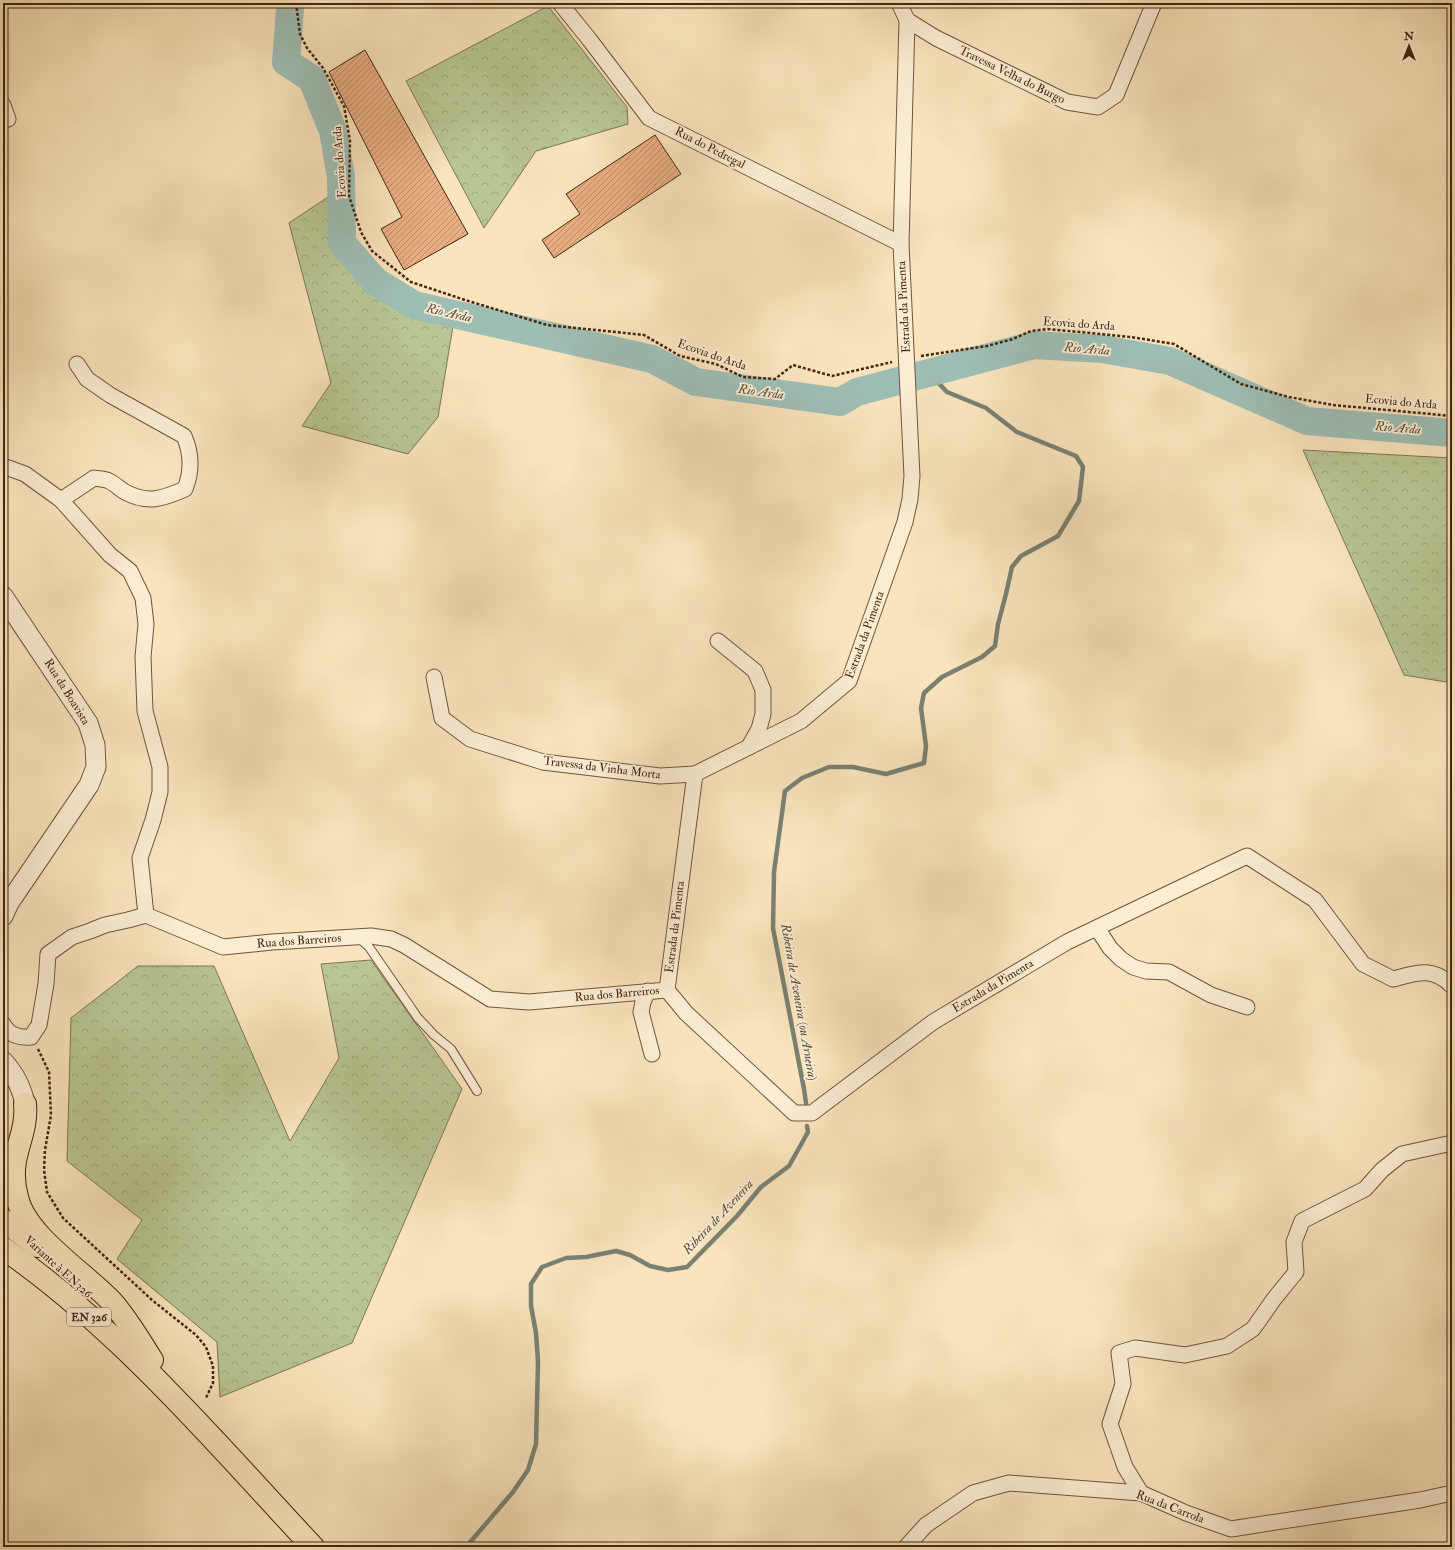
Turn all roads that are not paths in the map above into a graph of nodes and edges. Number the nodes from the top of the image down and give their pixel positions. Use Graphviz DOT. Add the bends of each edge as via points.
graph roads {
  1 [pos="560,3"];
  2 [pos="899,3"];
  3 [pos="1154,3"];
  4 [pos="907,20"];
  5 [pos="901,244"];
  6 [pos="76,364"];
  7 [pos="3,466"];
  8 [pos="61,500"];
  9 [pos="3,596"];
  10 [pos="718,641"];
  11 [pos="434,676"];
  12 [pos="748,747"];
  13 [pos="695,774"];
  14 [pos="146,915"];
  15 [pos="3,916"];
  16 [pos="1097,928"];
  17 [pos="357,937"];
  18 [pos="1452,986"];
  19 [pos="667,990"];
  20 [pos="648,991"];
  21 [pos="1247,1007"];
  22 [pos="3,1024"];
  23 [pos="652,1054"];
  24 [pos="3,1061"];
  25 [pos="477,1091"];
  26 [pos="25,1104"];
  27 [pos="1452,1143"];
  28 [pos="9,1153"];
  29 [pos="3,1183"];
  30 [pos="3,1220"];
  31 [pos="3,1248"];
  32 [pos="152,1360"];
  33 [pos="170,1392"];
  34 [pos="1141,1493"];
  35 [pos="1452,1493"];
  36 [pos="313,1547"];
  37 [pos="906,1547"];
  1 -- 5 [label="street, Rua do Pedregal" via="649,118"];
  2 -- 4 [label="street, Estrada da Pimenta"];
  3 -- 4 [label="street, Travessa Velha do Burgo" via="1116,95 1098,107 1067,102 936,38"];
  4 -- 5 [label="street, Estrada da Pimenta"];
  5 -- 12 [label="street, Estrada da Pimenta" via="912,476 905,522 849,681 801,721"];
  6 -- 8 [label="street" via="87,379 110,395 184,436 190,449 189,479 185,489 153,500 137,498 108,481 94,478"];
  7 -- 8 [label="street" via="25,474"];
  8 -- 14 [label="street" via="110,555 130,571 143,598 146,624 143,657 145,711 160,766 160,792 140,858"];
  9 -- 15 [label="street, Rua da Boavista" via="88,723 96,767 89,785 9,903"];
  10 -- 12 [label="street" via="755,671 764,690 763,714 759,729"];
  11 -- 13 [label="street, Travessa da Vinha Morta" via="442,718 470,739 543,762 660,776"];
  12 -- 13 [label="street, Estrada da Pimenta"];
  13 -- 19 [label="street, Estrada da Pimenta"];
  14 -- 17 [label="street, Rua dos Barreiros" via="223,947"];
  14 -- 22 [label="street" via="105,925 72,937 48,954 39,1025 30,1037 21,1038 7,1030"];
  16 -- 18 [label="street, Estrada da Pimenta" via="1247,856 1315,900 1363,964 1393,979 1423,971 1444,978"];
  16 -- 19 [label="street, Estrada da Pimenta" via="1067,942 933,1022 812,1113 794,1113 686,1013"];
  16 -- 21 [label="street" via="1110,948 1132,967 1146,971 1169,972 1212,995"];
  17 -- 20 [label="street, Rua dos Barreiros" via="371,936 404,944 490,999 529,1002"];
  17 -- 25 [label="lane" via="369,947 418,1018 451,1049"];
  19 -- 20 [label="street, Rua dos Barreiros"];
  20 -- 23 [label="street" via="642,1012"];
  24 -- 26 [label="street" via="17,1080"];
  26 -- 28 [label="main road" via="24,1128"];
  27 -- 34 [label="street" via="1402,1154 1382,1170 1366,1189 1302,1221 1294,1242 1296,1272 1253,1329 1227,1346 1184,1355 1136,1348 1119,1353 1123,1384 1110,1424 1125,1467"];
  28 -- 29 [label="main road"];
  28 -- 32 [label="main road" via="17,1199 36,1233 111,1302 125,1318"];
  30 -- 32 [label="main road, Variante à EN326 / EN 326" via="40,1248 72,1278"];
  31 -- 33 [label="main road, Variante à EN326 / EN 326" via="57,1289"];
  32 -- 33 [label="main road, Variante à EN326 / EN 326"];
  33 -- 36 [label="main road, Variante à EN326 / EN 326"];
  34 -- 35 [label="street, Rua da Carrola" via="1231,1529"];
  34 -- 37 [label="street, Rua da Carrola" via="1009,1483 972,1493 926,1525"];
}
